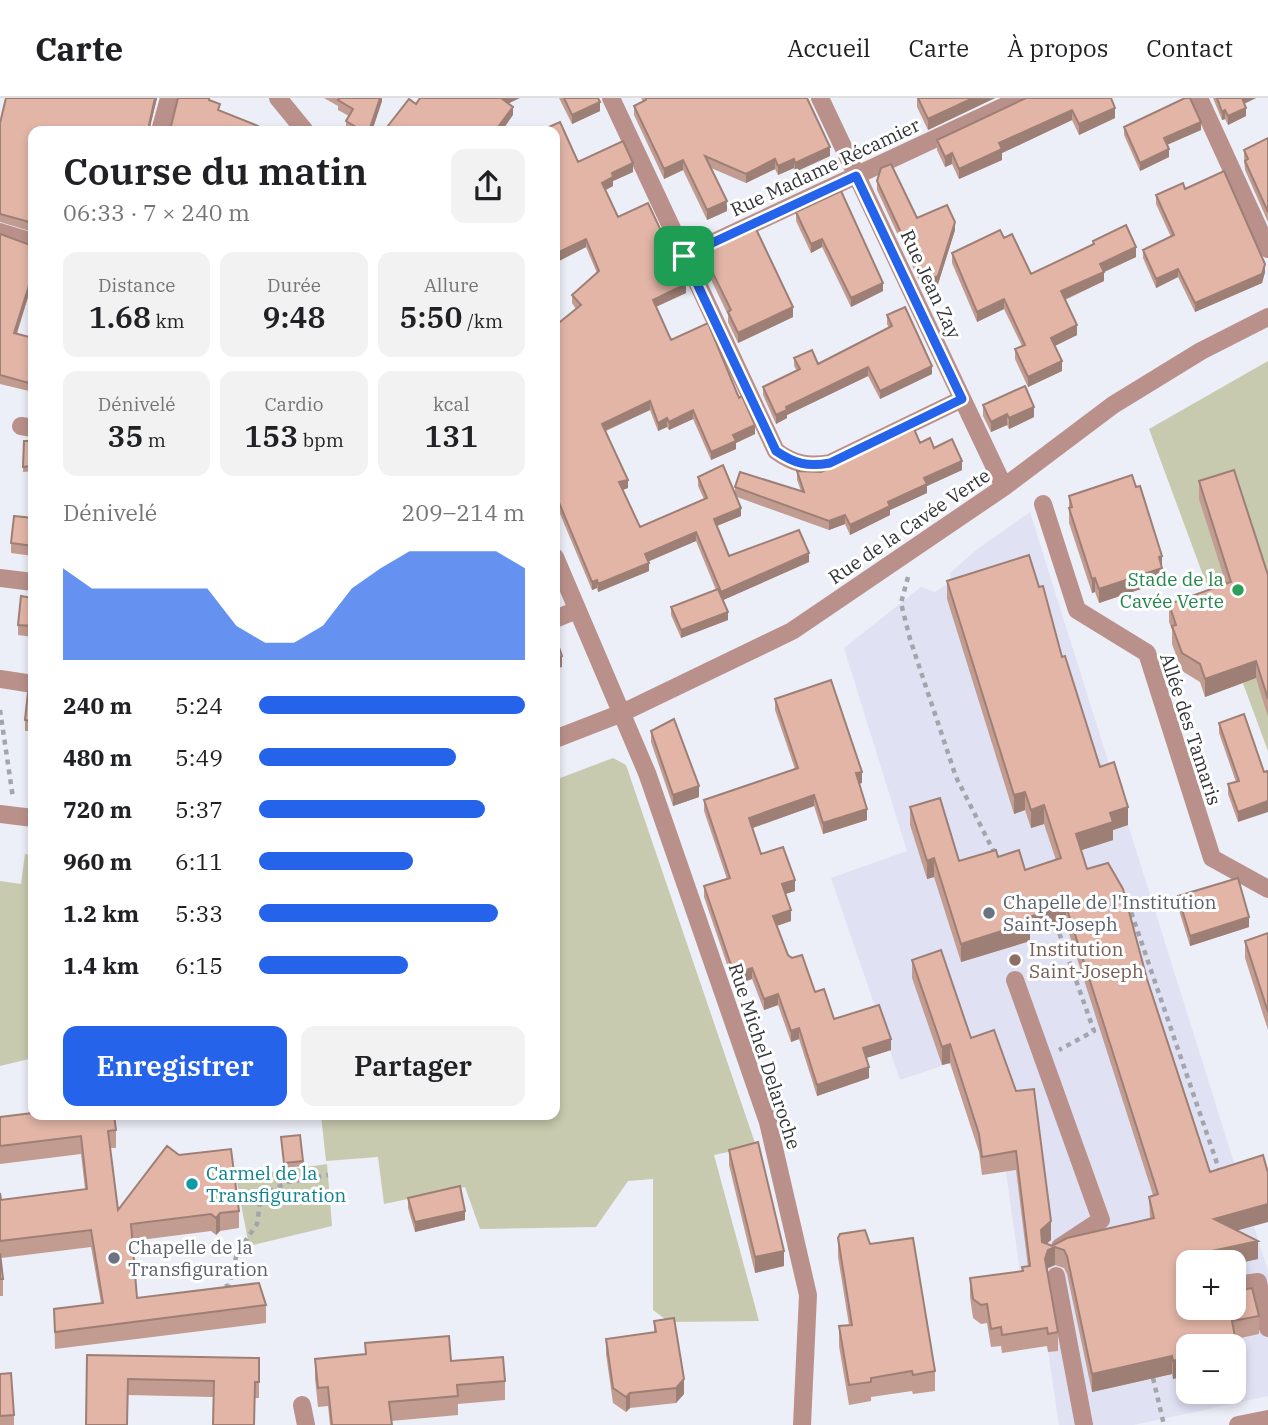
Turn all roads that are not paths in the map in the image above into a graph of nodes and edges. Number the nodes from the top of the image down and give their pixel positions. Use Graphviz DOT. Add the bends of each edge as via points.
graph roads {
  1 [pos="169,98"];
  2 [pos="278,98"];
  3 [pos="611,98"];
  4 [pos="820,98"];
  5 [pos="1022,98"];
  6 [pos="1199,98"];
  7 [pos="161,126"];
  8 [pos="301,126"];
  9 [pos="856,176"];
  10 [pos="0,232"];
  11 [pos="28,240"];
  12 [pos="1268,249"];
  13 [pos="684,256"];
  14 [pos="1268,317"];
  15 [pos="962,399"];
  16 [pos="1004,487"];
  17 [pos="1043,504"];
  18 [pos="560,569"];
  19 [pos="0,578"];
  20 [pos="28,581"];
  21 [pos="577,610"];
  22 [pos="560,617"];
  23 [pos="0,679"];
  24 [pos="28,683"];
  25 [pos="622,713"];
  26 [pos="560,737"];
  27 [pos="0,814"];
  28 [pos="28,817"];
  29 [pos="1268,889"];
  30 [pos="1015,979"];
  31 [pos="1051,1253"];
  32 [pos="1056,1276"];
  33 [pos="1246,1284"];
  34 [pos="1268,1328"];
  35 [pos="302,1405"];
  36 [pos="1268,1419"];
  37 [pos="306,1425"];
  38 [pos="802,1425"];
  39 [pos="1084,1425"];
  40 [pos="1238,1425"];
  1 -- 7 [label="street"];
  2 -- 8 [label="street"];
  3 -- 13 [label="street"];
  4 -- 9 [label="street, Rue Jean Zay"];
  5 -- 9 [label="street, Rue Madame Récamier"];
  6 -- 12 [label="street"];
  9 -- 13 [label="street, Rue Madame Récamier"];
  9 -- 15 [label="street, Rue Jean Zay"];
  10 -- 11 [label="street"];
  13 -- 15 [label="street" via="776,451 791,462 830,463"];
  14 -- 16 [label="street, Rue de la Cavée Verte" via="1113,404"];
  15 -- 16 [label="street, Rue Jean Zay"];
  16 -- 25 [label="street, Rue de la Cavée Verte" via="792,631"];
  17 -- 29 [label="street, Allée des Tamaris" via="1077,610 1147,653 1212,858"];
  18 -- 21 [label="street, Rue Michel Delaroche"];
  19 -- 20 [label="street"];
  21 -- 22 [label="street"];
  21 -- 25 [label="street, Rue Michel Delaroche"];
  23 -- 24 [label="street"];
  25 -- 26 [label="street, Rue de la Cavée Verte"];
  25 -- 38 [label="street, Rue Michel Delaroche" via="768,1122 808,1295"];
  27 -- 28 [label="street"];
  30 -- 31 [label="street" via="1101,1220"];
  32 -- 39 [label="street"];
  33 -- 34 [label="street" via="1258,1282"];
  35 -- 37 [label="street"];
  36 -- 40 [label="street"];
}
